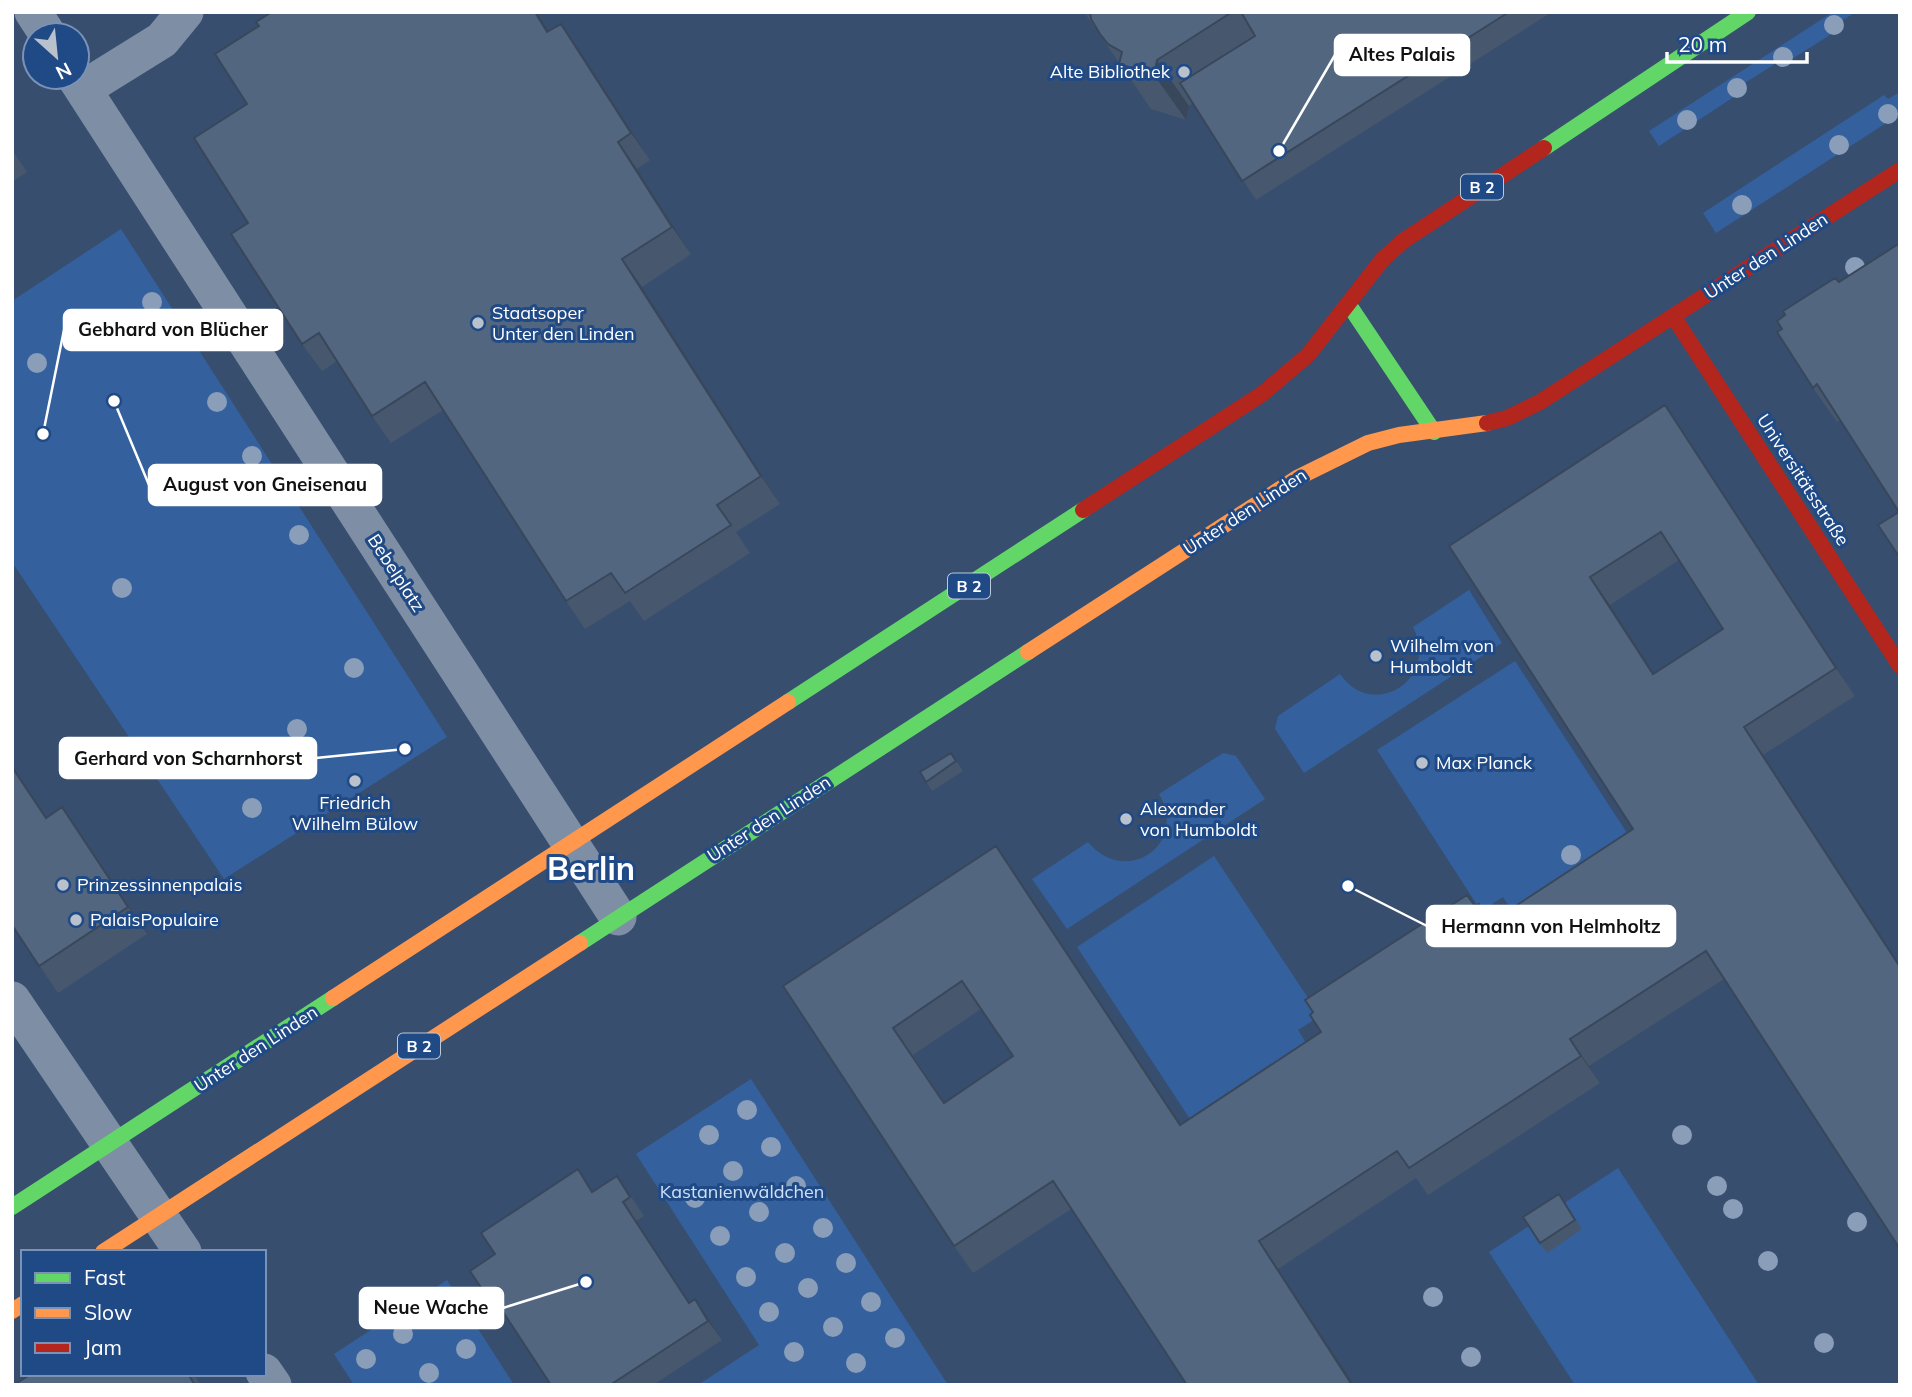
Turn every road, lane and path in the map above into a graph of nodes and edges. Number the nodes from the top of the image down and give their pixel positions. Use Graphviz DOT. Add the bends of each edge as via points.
graph roads {
  1 [pos="185,12"];
  2 [pos="1748,12"];
  3 [pos="91,77"];
  4 [pos="84,91"];
  5 [pos="1900,170"];
  6 [pos="1349,305"];
  7 [pos="1673,316"];
  8 [pos="1434,432"];
  9 [pos="1900,666"];
  10 [pos="571,845"];
  11 [pos="618,918"];
  12 [pos="12,1000"];
  13 [pos="100,1130"];
  14 [pos="12,1207"];
  15 [pos="158,1216"];
  16 [pos="106,1250"];
  17 [pos="182,1250"];
  1 -- 3 [label="street" via="162,40"];
  2 -- 6 [label="main road, Unter den Linden / B 2" via="1421,227 1382,260"];
  4 -- 10 [label="street, Bebelplatz"];
  5 -- 7 [label="main road, Unter den Linden / B 2"];
  6 -- 8 [label="main road"];
  6 -- 10 [label="main road, Unter den Linden / B 2" via="1308,355 1262,394"];
  7 -- 8 [label="main road, Unter den Linden / B 2" via="1527,408 1490,423"];
  7 -- 9 [label="main road, Universitätsstraße"];
  8 -- 11 [label="main road, Unter den Linden / B 2" via="1367,443 1297,478"];
  10 -- 11 [label="street"];
  10 -- 13 [label="main road, Unter den Linden / B 2"];
  11 -- 15 [label="main road, Unter den Linden / B 2"];
  12 -- 13 [label="street"];
  13 -- 14 [label="main road, Unter den Linden / B 2"];
  13 -- 15 [label="street"];
  15 -- 16 [label="main road, Unter den Linden / B 2"];
  15 -- 17 [label="street"];
}
